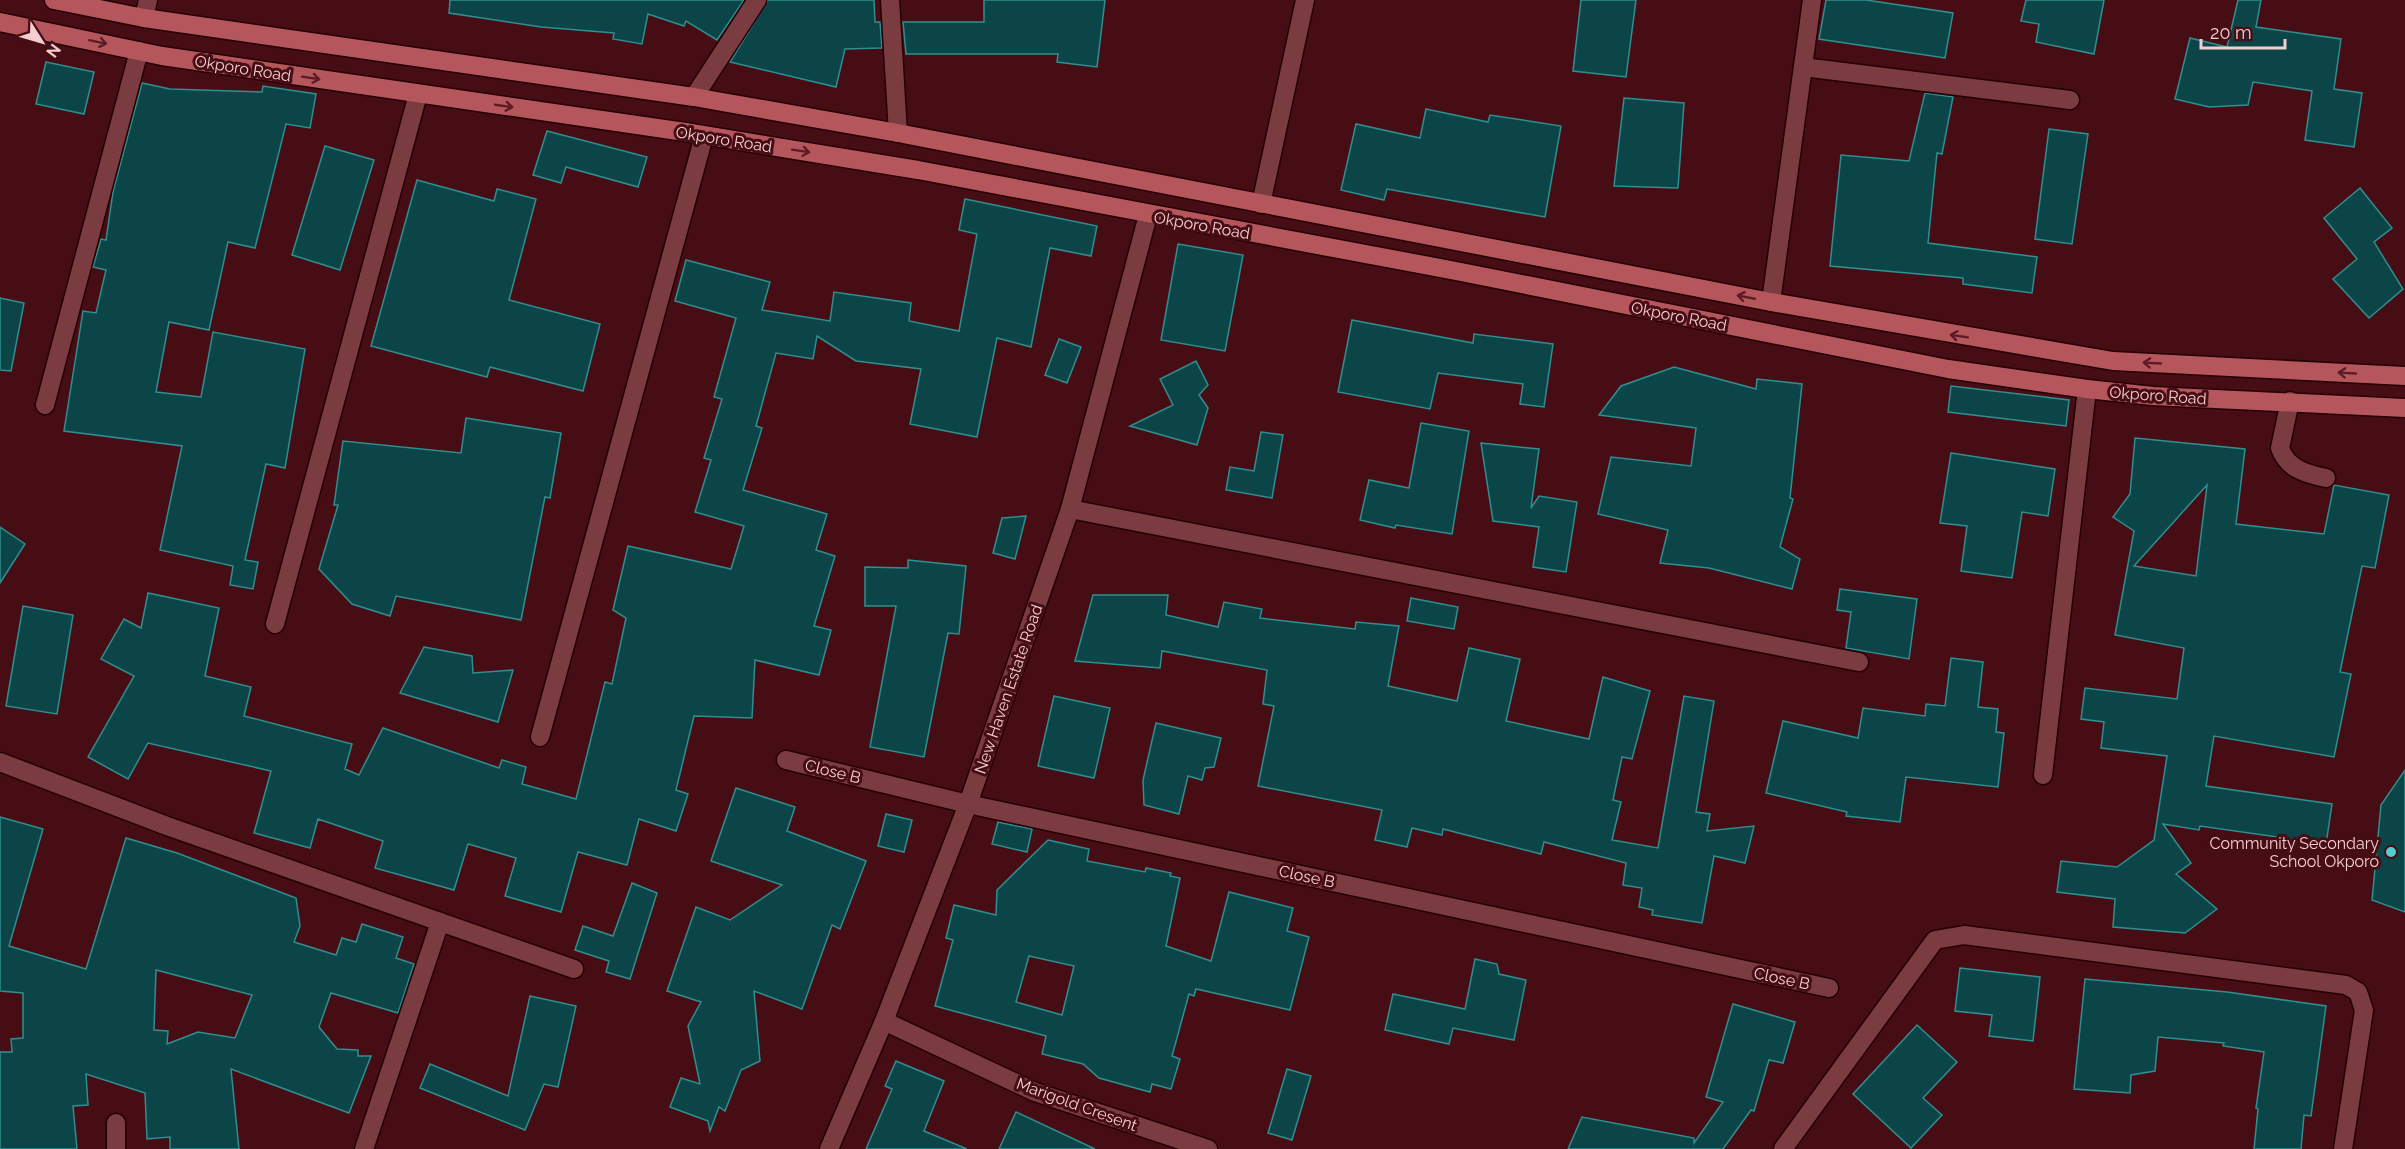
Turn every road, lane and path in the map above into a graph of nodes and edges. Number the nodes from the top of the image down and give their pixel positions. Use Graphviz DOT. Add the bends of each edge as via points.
graph roads {
  1 [pos="54,0"];
  2 [pos="148,0"];
  3 [pos="757,0"];
  4 [pos="890,0"];
  5 [pos="1305,0"];
  6 [pos="1812,0"];
  7 [pos="144,18"];
  8 [pos="0,22"];
  9 [pos="140,51"];
  10 [pos="1803,67"];
  11 [pos="418,94"];
  12 [pos="694,97"];
  13 [pos="2070,100"];
  14 [pos="898,133"];
  15 [pos="704,136"];
  16 [pos="1261,204"];
  17 [pos="1148,215"];
  18 [pos="1771,302"];
  19 [pos="2405,376"];
  20 [pos="2087,389"];
  21 [pos="2290,401"];
  22 [pos="45,405"];
  23 [pos="2405,408"];
  24 [pos="2326,478"];
  25 [pos="1070,509"];
  26 [pos="275,624"];
  27 [pos="1859,662"];
  28 [pos="540,737"];
  29 [pos="786,760"];
  30 [pos="0,762"];
  31 [pos="2043,775"];
  32 [pos="968,804"];
  33 [pos="440,922"];
  34 [pos="574,969"];
  35 [pos="1829,988"];
  36 [pos="884,1021"];
  37 [pos="116,1123"];
  38 [pos="116,1149"];
  39 [pos="364,1149"];
  40 [pos="829,1149"];
  41 [pos="1208,1149"];
  42 [pos="1783,1149"];
  43 [pos="2343,1149"];
  1 -- 7 [label="main road, Okporo Road"];
  2 -- 7 [label="street"];
  3 -- 12 [label="street"];
  4 -- 14 [label="street"];
  5 -- 16 [label="street"];
  6 -- 10 [label="street"];
  7 -- 12 [label="main road, Okporo Road"];
  8 -- 9 [label="main road, Okporo Road, one-way"];
  9 -- 11 [label="main road, Okporo Road, one-way"];
  9 -- 22 [label="street"];
  10 -- 13 [label="street"];
  10 -- 18 [label="street"];
  11 -- 15 [label="main road, Okporo Road, one-way"];
  11 -- 26 [label="street"];
  12 -- 14 [label="main road, Okporo Road"];
  14 -- 16 [label="main road, Okporo Road"];
  15 -- 17 [label="main road, Okporo Road, one-way" via="918,170"];
  15 -- 28 [label="street"];
  18 -- 16 [label="main road, Okporo Road, one-way"];
  17 -- 20 [label="main road, Okporo Road" via="1456,271 1948,369"];
  17 -- 25 [label="street, New Haven Estate Road"];
  19 -- 18 [label="main road, Okporo Road, one-way" via="2113,361"];
  20 -- 21 [label="main road, Okporo Road"];
  20 -- 31 [label="street"];
  21 -- 23 [label="main road, Okporo Road"];
  21 -- 24 [label="street" via="2280,448 2282,455 2300,470"];
  25 -- 27 [label="street"];
  25 -- 32 [label="street, New Haven Estate Road"];
  29 -- 32 [label="street, Close B"];
  30 -- 33 [label="street" via="167,826"];
  32 -- 35 [label="street, Close B"];
  32 -- 36 [label="street, New Haven Estate Road"];
  33 -- 34 [label="street"];
  33 -- 39 [label="street"];
  36 -- 40 [label="street, New Haven Estate Road"];
  36 -- 41 [label="street, Marigold Cresent" via="1035,1092"];
  37 -- 38 [label="street"];
  42 -- 43 [label="street" via="1935,940 1964,935 2346,985 2358,992 2364,1010"];
}
